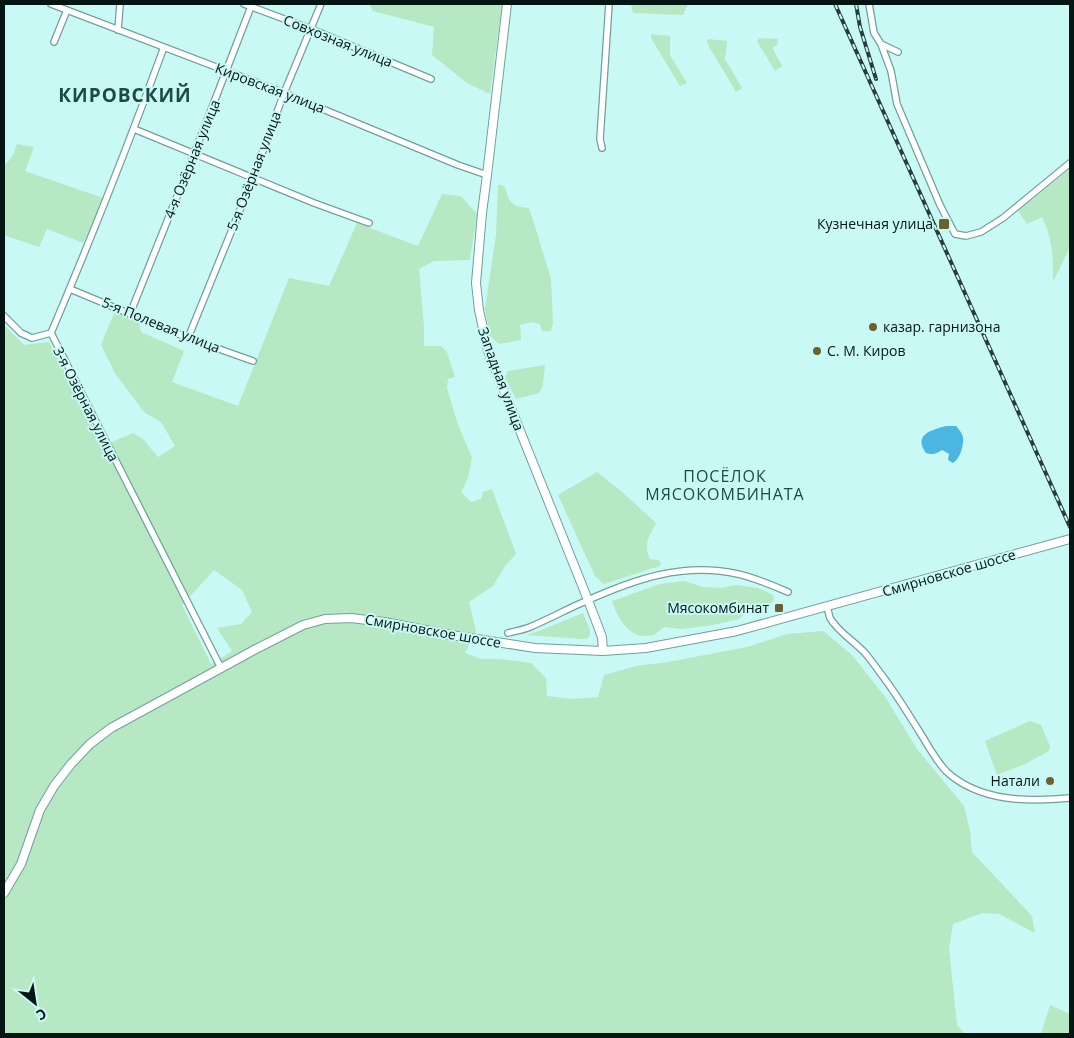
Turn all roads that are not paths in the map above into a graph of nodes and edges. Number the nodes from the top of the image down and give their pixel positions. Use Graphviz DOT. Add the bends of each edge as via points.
graph roads {
  1 [pos="51,4"];
  2 [pos="120,4"];
  3 [pos="244,4"];
  4 [pos="321,4"];
  5 [pos="507,4"];
  6 [pos="609,4"];
  7 [pos="869,4"];
  8 [pos="251,5"];
  9 [pos="67,10"];
  10 [pos="310,29"];
  11 [pos="118,30"];
  12 [pos="54,42"];
  13 [pos="881,44"];
  14 [pos="164,47"];
  15 [pos="898,52"];
  16 [pos="226,72"];
  17 [pos="431,78"];
  18 [pos="284,93"];
  19 [pos="134,129"];
  20 [pos="602,148"];
  21 [pos="194,154"];
  22 [pos="1070,163"];
  23 [pos="487,175"];
  24 [pos="253,178"];
  25 [pos="369,223"];
  26 [pos="70,289"];
  27 [pos="130,314"];
  28 [pos="4,316"];
  29 [pos="51,333"];
  30 [pos="188,338"];
  31 [pos="253,360"];
  32 [pos="1070,539"];
  33 [pos="788,592"];
  34 [pos="588,600"];
  35 [pos="827,607"];
  36 [pos="508,633"];
  37 [pos="603,651"];
  38 [pos="221,668"];
  39 [pos="1070,798"];
  40 [pos="4,893"];
  1 -- 9 [label="street, Кировская улица"];
  2 -- 11 [label="street"];
  3 -- 8 [label="street, Совхозная улица"];
  4 -- 10 [label="street, 5-я Озёрная улица"];
  5 -- 23 [label="main road, Западная улица"];
  6 -- 20 [label="street"];
  7 -- 13 [label="street" via="874,33"];
  8 -- 10 [label="street, Совхозная улица"];
  8 -- 16 [label="street, 4-я Озёрная улица"];
  9 -- 11 [label="street, Кировская улица"];
  9 -- 12 [label="street"];
  10 -- 17 [label="street, Совхозная улица"];
  10 -- 18 [label="street, 5-я Озёрная улица"];
  11 -- 14 [label="street, Кировская улица"];
  13 -- 15 [label="street"];
  13 -- 22 [label="street" via="891,71 897,104 955,234 966,236 981,232"];
  14 -- 16 [label="street, Кировская улица"];
  14 -- 19 [label="street, 3-я Озёрная улица"];
  16 -- 18 [label="street, Кировская улица"];
  16 -- 21 [label="street, 4-я Озёрная улица"];
  18 -- 23 [label="street, Кировская улица"];
  18 -- 24 [label="street, 5-я Озёрная улица"];
  19 -- 21 [label="street"];
  19 -- 26 [label="street, 3-я Озёрная улица"];
  21 -- 24 [label="street"];
  21 -- 27 [label="street, 4-я Озёрная улица"];
  23 -- 34 [label="main road, Западная улица" via="476,283 481,324 488,351"];
  24 -- 25 [label="street"];
  24 -- 30 [label="street, 5-я Озёрная улица"];
  26 -- 27 [label="street, 5-я Полевая улица"];
  26 -- 29 [label="street, 3-я Озёрная улица"];
  27 -- 30 [label="street, 5-я Полевая улица"];
  28 -- 29 [label="street" via="21,333 32,338"];
  29 -- 38 [label="street, 3-я Озёрная улица"];
  30 -- 31 [label="street, 5-я Полевая улица"];
  32 -- 35 [label="main road, Смирновское шоссе"];
  33 -- 34 [label="street, Смирновское шоссе" via="736,574 696,570 667,572 636,580"];
  34 -- 36 [label="street, Смирновское шоссе" via="530,627"];
  34 -- 37 [label="main road, Западная улица" via="602,638"];
  35 -- 37 [label="main road, Смирновское шоссе" via="698,639"];
  35 -- 39 [label="street" via="836,626 864,652 899,699 941,765 958,780 982,792 1008,799"];
  37 -- 38 [label="main road, Смирновское шоссе" via="559,650 384,622 325,619 303,625"];
  38 -- 40 [label="main road, Смирновское шоссе" via="111,728 90,744 54,786 40,810 21,864"];
}
